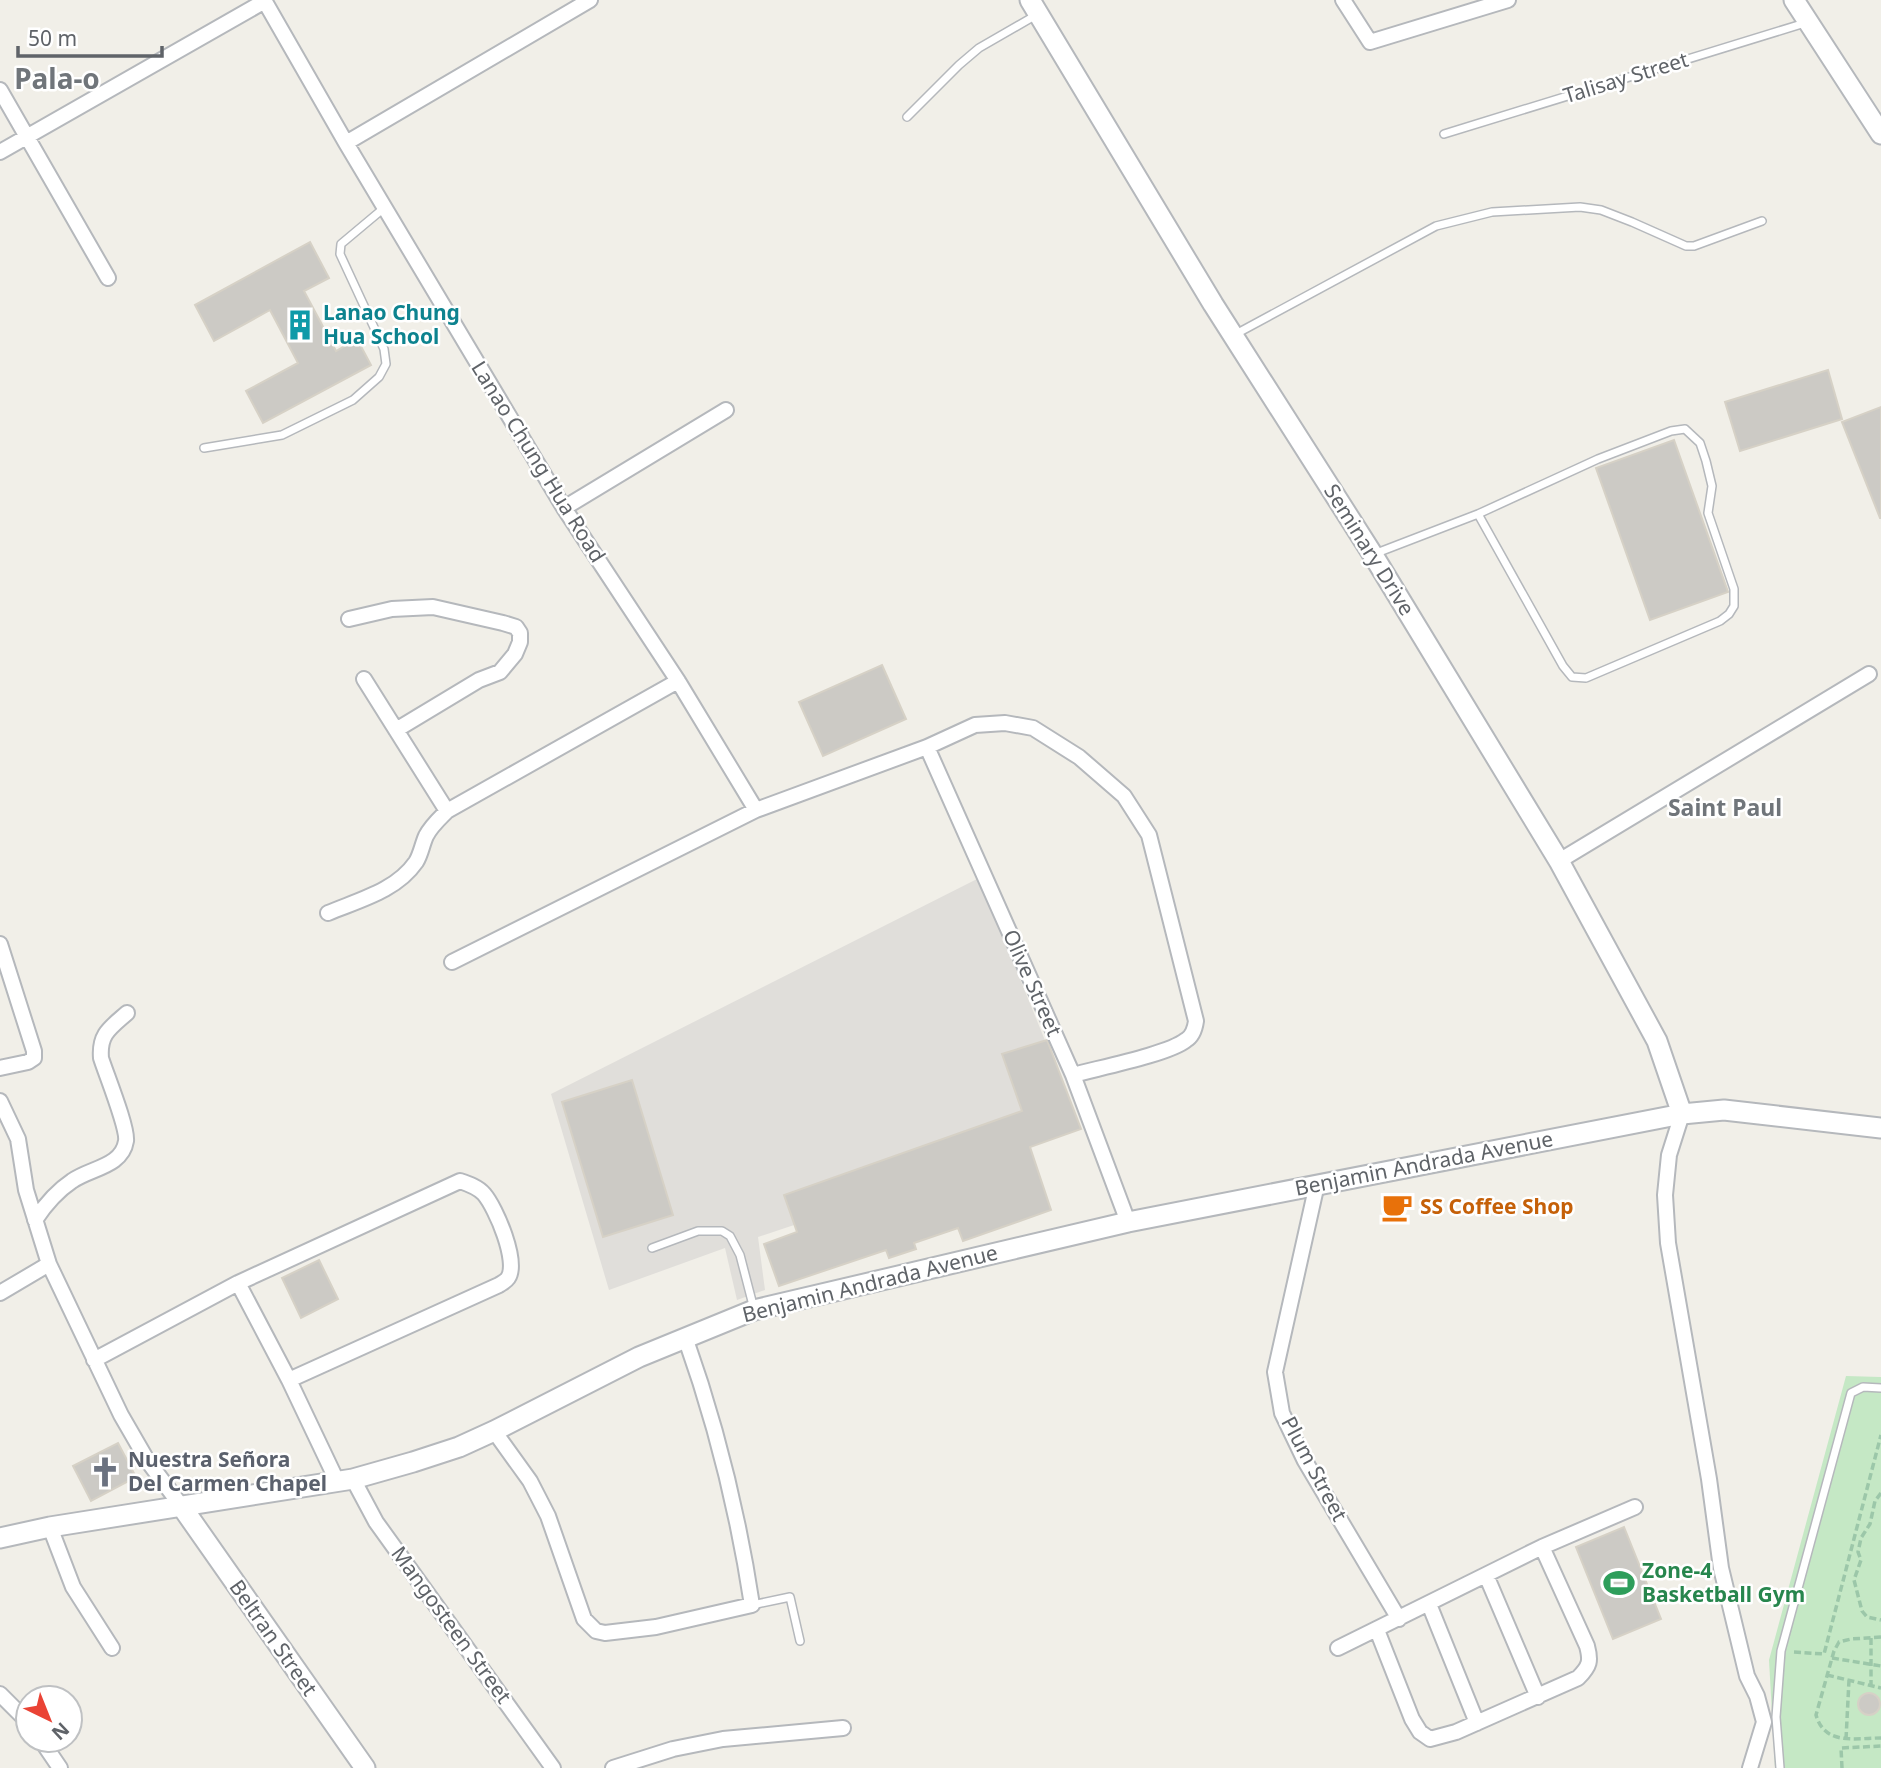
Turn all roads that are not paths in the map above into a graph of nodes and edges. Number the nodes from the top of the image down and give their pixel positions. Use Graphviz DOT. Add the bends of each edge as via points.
graph roads {
  1 [pos="590,0"];
  2 [pos="1343,0"];
  3 [pos="1508,0"];
  4 [pos="1794,0"];
  5 [pos="265,1"];
  6 [pos="1034,7"];
  7 [pos="1808,22"];
  8 [pos="0,90"];
  9 [pos="907,117"];
  10 [pos="1444,134"];
  11 [pos="1881,134"];
  12 [pos="27,137"];
  13 [pos="346,143"];
  14 [pos="0,152"];
  15 [pos="385,208"];
  16 [pos="1762,221"];
  17 [pos="108,278"];
  18 [pos="1233,336"];
  19 [pos="726,410"];
  20 [pos="204,448"];
  21 [pos="564,508"];
  22 [pos="1478,514"];
  23 [pos="1373,555"];
  24 [pos="349,619"];
  25 [pos="1869,674"];
  26 [pos="365,679"];
  27 [pos="678,681"];
  28 [pos="396,730"];
  29 [pos="927,747"];
  30 [pos="755,810"];
  31 [pos="447,811"];
  32 [pos="1559,861"];
  33 [pos="328,913"];
  34 [pos="0,944"];
  35 [pos="452,962"];
  36 [pos="127,1013"];
  37 [pos="0,1068"];
  38 [pos="1073,1075"];
  39 [pos="0,1101"];
  40 [pos="1682,1114"];
  41 [pos="1881,1128"];
  42 [pos="1317,1184"];
  43 [pos="35,1220"];
  44 [pos="1128,1222"];
  45 [pos="652,1248"];
  46 [pos="48,1265"];
  47 [pos="238,1283"];
  48 [pos="0,1293"];
  49 [pos="754,1310"];
  50 [pos="685,1337"];
  51 [pos="93,1360"];
  52 [pos="289,1380"];
  53 [pos="1881,1388"];
  54 [pos="494,1431"];
  55 [pos="345,1480"];
  56 [pos="182,1507"];
  57 [pos="1635,1507"];
  58 [pos="50,1527"];
  59 [pos="0,1538"];
  60 [pos="1542,1547"];
  61 [pos="1486,1575"];
  62 [pos="1429,1604"];
  63 [pos="752,1605"];
  64 [pos="1399,1619"];
  65 [pos="1377,1630"];
  66 [pos="800,1641"];
  67 [pos="112,1648"];
  68 [pos="1338,1648"];
  69 [pos="0,1694"];
  70 [pos="1538,1696"];
  71 [pos="14,1708"];
  72 [pos="1770,1720"];
  73 [pos="1477,1723"];
  74 [pos="843,1728"];
  75 [pos="365,1768"];
  76 [pos="553,1768"];
  77 [pos="613,1768"];
  78 [pos="1749,1768"];
  79 [pos="1780,1768"];
  1 -- 13 [label="street"];
  2 -- 3 [label="street" via="1370,42"];
  4 -- 7 [label="street"];
  5 -- 12 [label="street"];
  5 -- 13 [label="street, Lanao Chung Hua Road"];
  6 -- 9 [label="lane" via="959,65"];
  6 -- 18 [label="street, Seminary Drive"];
  7 -- 10 [label="lane, Talisay Street"];
  7 -- 11 [label="street"];
  8 -- 12 [label="street"];
  12 -- 14 [label="street"];
  12 -- 17 [label="street"];
  13 -- 15 [label="street, Lanao Chung Hua Road"];
  15 -- 20 [label="lane" via="341,244 340,254 384,349 386,363 379,377 353,400 282,435"];
  15 -- 21 [label="street, Lanao Chung Hua Road"];
  16 -- 18 [label="lane" via="1686,246 1632,222 1580,207 1492,212 1436,226"];
  18 -- 23 [label="street, Seminary Drive"];
  19 -- 21 [label="street"];
  21 -- 27 [label="street, Lanao Chung Hua Road"];
  22 -- 22 [label="lane" via="1598,459 1685,429 1700,443 1706,461 1712,486 1708,513 1734,589 1734,606 1707,626 1586,678 1572,677"];
  22 -- 23 [label="lane"];
  23 -- 32 [label="street, Seminary Drive"];
  24 -- 28 [label="street" via="391,609 433,607 503,623 520,633 515,654 500,672"];
  25 -- 32 [label="street"];
  26 -- 28 [label="street"];
  27 -- 30 [label="street, Lanao Chung Hua Road"];
  27 -- 31 [label="street"];
  28 -- 31 [label="street"];
  29 -- 30 [label="street"];
  29 -- 38 [label="street, Olive Street"];
  29 -- 38 [label="street" via="975,725 1005,723 1033,728 1079,757 1124,796 1149,835 1196,1021 1194,1030 1187,1040 1171,1048"];
  30 -- 35 [label="street"];
  31 -- 33 [label="street" via="427,835 408,873 395,884"];
  32 -- 40 [label="street, Seminary Drive" via="1657,1041"];
  34 -- 37 [label="street" via="34,1058"];
  36 -- 43 [label="street" via="100,1044 127,1139 121,1154 69,1182"];
  38 -- 44 [label="street, Olive Street"];
  39 -- 43 [label="street" via="18,1139"];
  40 -- 41 [label="street, Benjamin Andrada Avenue" via="1724,1110"];
  40 -- 42 [label="street, Benjamin Andrada Avenue"];
  40 -- 72 [label="street" via="1669,1155 1665,1195 1668,1243 1721,1568 1747,1676"];
  42 -- 44 [label="street, Benjamin Andrada Avenue"];
  42 -- 64 [label="street, Plum Street" via="1275,1372 1282,1413 1305,1461"];
  43 -- 46 [label="street"];
  44 -- 49 [label="street, Benjamin Andrada Avenue"];
  45 -- 49 [label="lane" via="698,1231 722,1231 740,1255"];
  46 -- 48 [label="street"];
  46 -- 51 [label="street"];
  47 -- 51 [label="street"];
  47 -- 52 [label="street, Mangosteen Street"];
  47 -- 52 [label="street" via="460,1181 485,1195 506,1237 512,1266 508,1279"];
  49 -- 50 [label="street, Benjamin Andrada Avenue"];
  50 -- 54 [label="street, Benjamin Andrada Avenue"];
  50 -- 63 [label="street" via="709,1405 741,1533"];
  51 -- 56 [label="street" via="147,1460"];
  52 -- 55 [label="street, Mangosteen Street"];
  53 -- 72 [label="lane" via="1851,1392 1782,1651"];
  54 -- 55 [label="street, Benjamin Andrada Avenue" via="459,1447"];
  54 -- 63 [label="street" via="530,1481 548,1516 584,1619 596,1631 628,1631"];
  55 -- 56 [label="street, Benjamin Andrada Avenue"];
  55 -- 76 [label="street, Mangosteen Street"];
  56 -- 58 [label="street, Benjamin Andrada Avenue"];
  56 -- 75 [label="street, Beltran Street"];
  57 -- 60 [label="street"];
  58 -- 59 [label="street, Benjamin Andrada Avenue"];
  58 -- 67 [label="street" via="72,1587"];
  60 -- 61 [label="street"];
  60 -- 70 [label="street" via="1591,1660 1578,1678"];
  61 -- 62 [label="street"];
  61 -- 70 [label="street"];
  62 -- 64 [label="street"];
  62 -- 73 [label="street"];
  63 -- 66 [label="lane" via="790,1597"];
  64 -- 65 [label="street"];
  65 -- 68 [label="street"];
  65 -- 73 [label="street" via="1420,1732 1430,1739"];
  69 -- 71 [label="street"];
  70 -- 73 [label="street"];
  72 -- 78 [label="street"];
  72 -- 79 [label="lane"];
  74 -- 77 [label="street" via="723,1739"];
}
